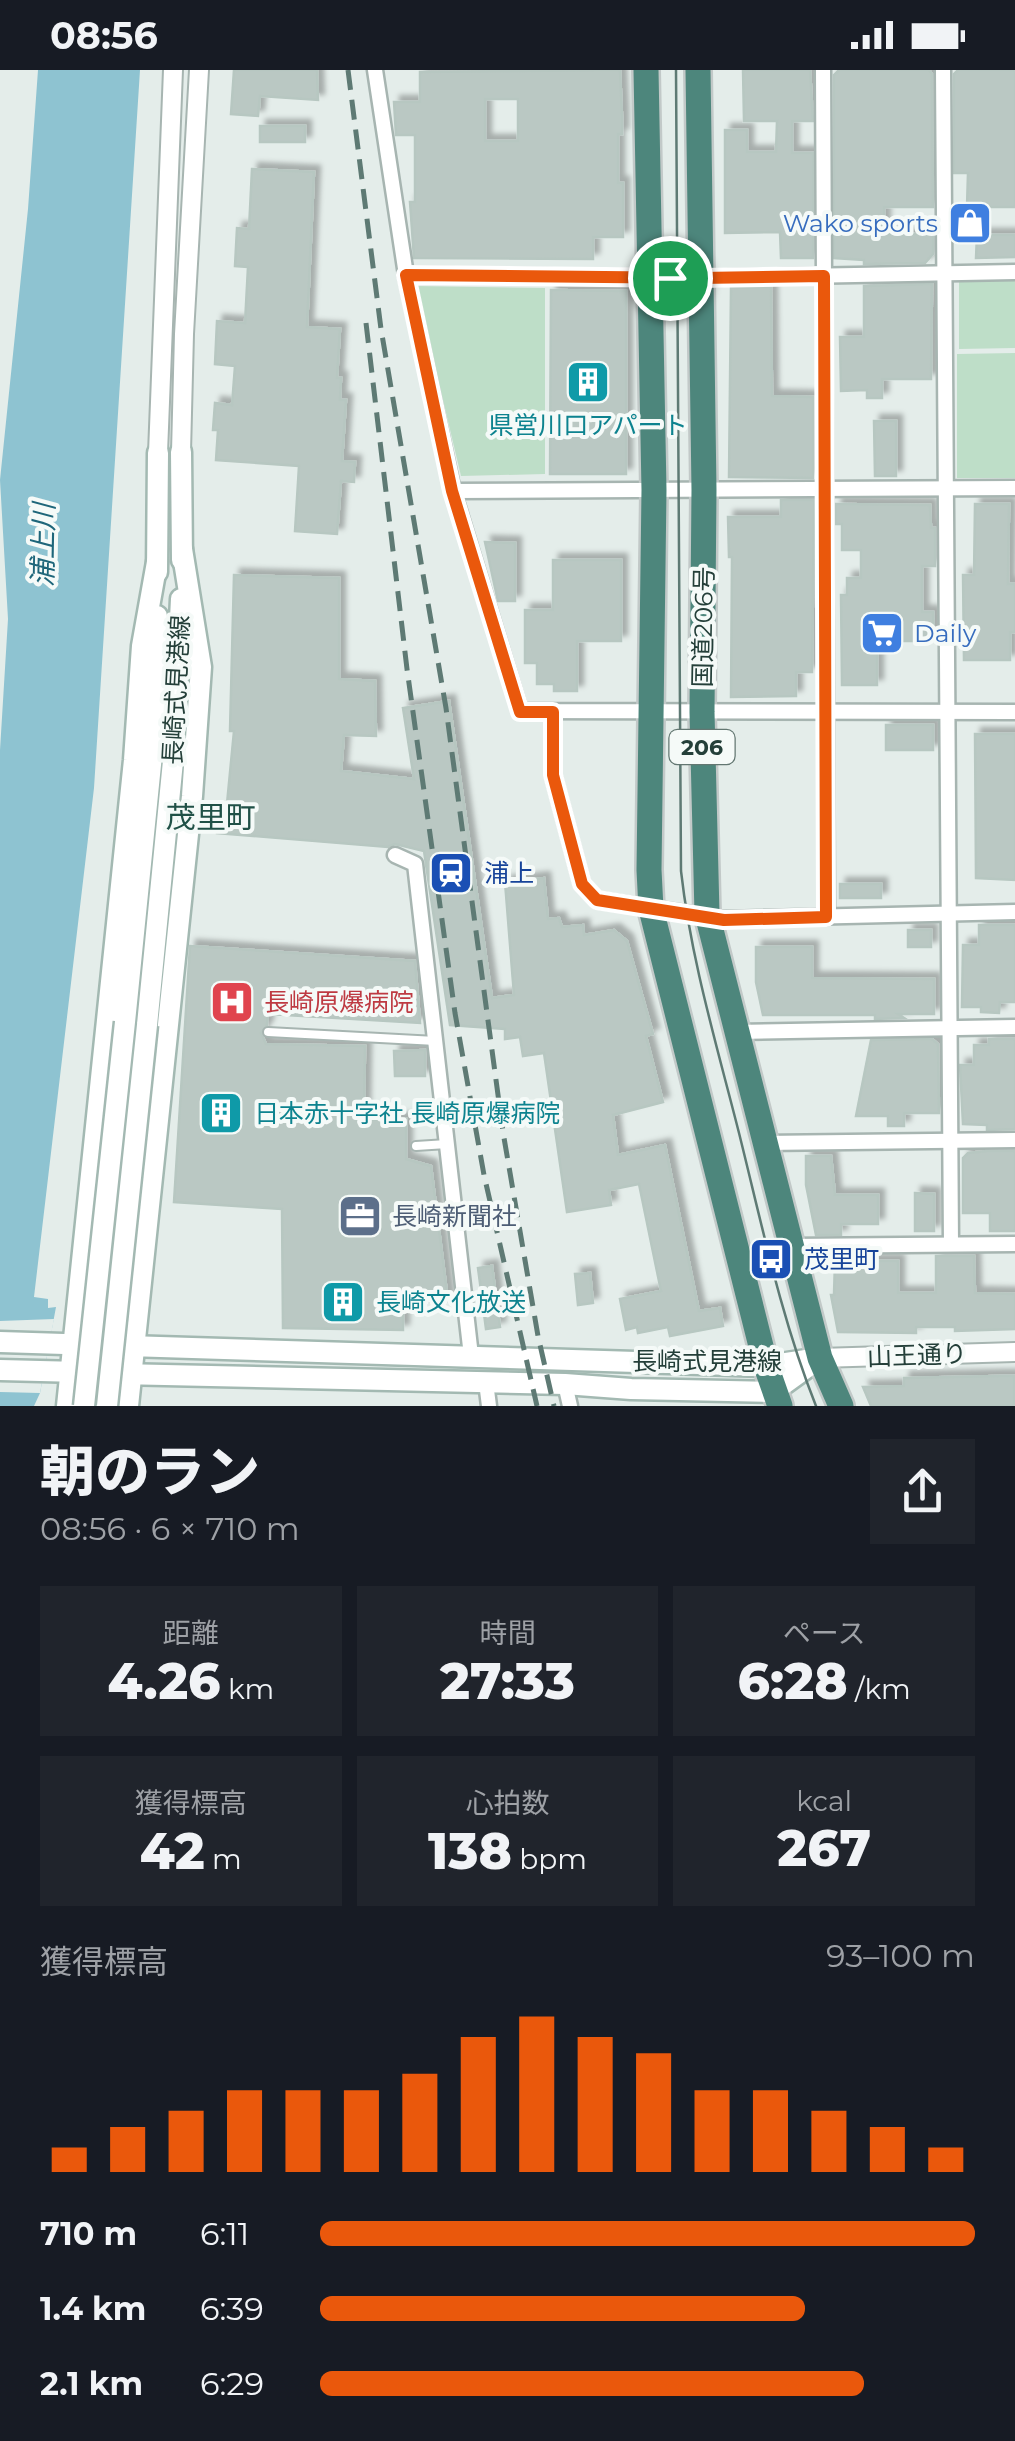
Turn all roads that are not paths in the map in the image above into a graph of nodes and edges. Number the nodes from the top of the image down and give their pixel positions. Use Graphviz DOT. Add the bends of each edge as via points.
graph roads {
  1 [pos="173,70"];
  2 [pos="199,70"];
  3 [pos="375,70"];
  4 [pos="646,70"];
  5 [pos="698,70"];
  6 [pos="823,70"];
  7 [pos="943,70"];
  8 [pos="1015,272"];
  9 [pos="945,273"];
  10 [pos="406,275"];
  11 [pos="824,276"];
  12 [pos="650,278"];
  13 [pos="700,278"];
  14 [pos="181,452"];
  15 [pos="158,453"];
  16 [pos="946,488"];
  17 [pos="1015,488"];
  18 [pos="825,489"];
  19 [pos="654,490"];
  20 [pos="704,490"];
  21 [pos="452,491"];
  22 [pos="182,549"];
  23 [pos="157,562"];
  24 [pos="553,712"];
  25 [pos="702,712"];
  26 [pos="826,712"];
  27 [pos="948,712"];
  28 [pos="1015,712"];
  29 [pos="653,713"];
  30 [pos="395,855"];
  31 [pos="652,909"];
  32 [pos="1015,912"];
  33 [pos="707,914"];
  34 [pos="950,915"];
  35 [pos="826,917"];
  36 [pos="1015,1027"];
  37 [pos="950,1028"];
  38 [pos="268,1032"];
  39 [pos="735,1032"];
  40 [pos="436,1042"];
  41 [pos="950,1140"];
  42 [pos="1015,1140"];
  43 [pos="764,1143"];
  44 [pos="447,1144"];
  45 [pos="416,1146"];
  46 [pos="951,1244"];
  47 [pos="1015,1244"];
  48 [pos="791,1246"];
  49 [pos="0,1342"];
  50 [pos="73,1344"];
  51 [pos="133,1346"];
  52 [pos="1015,1352"];
  53 [pos="470,1356"];
  54 [pos="820,1358"];
  55 [pos="766,1366"];
  56 [pos="0,1370"];
  57 [pos="60,1372"];
  58 [pos="131,1374"];
  59 [pos="486,1382"];
  60 [pos="565,1384"];
  61 [pos="776,1399"];
  62 [pos="66,1406"];
  63 [pos="84,1406"];
  64 [pos="107,1406"];
  65 [pos="128,1406"];
  66 [pos="489,1406"];
  67 [pos="570,1406"];
  68 [pos="841,1406"];
  1 -- 15 [label="street"];
  2 -- 14 [label="street"];
  3 -- 10 [label="street"];
  4 -- 12 [label="highway, 国道206号 / 206"];
  5 -- 13 [label="highway, 国道206号 / 206"];
  6 -- 11 [label="street"];
  7 -- 9 [label="street"];
  8 -- 9 [label="street"];
  9 -- 11 [label="street"];
  9 -- 16 [label="street"];
  10 -- 12 [label="street"];
  10 -- 21 [label="street"];
  11 -- 13 [label="street"];
  11 -- 18 [label="street"];
  12 -- 13 [label="street"];
  12 -- 19 [label="highway, 国道206号 / 206"];
  13 -- 20 [label="highway, 国道206号 / 206"];
  14 -- 22 [label="main road, 長崎式見港線"];
  15 -- 23 [label="main road, 長崎式見港線"];
  16 -- 17 [label="street"];
  16 -- 18 [label="street"];
  16 -- 27 [label="street"];
  18 -- 20 [label="street"];
  18 -- 26 [label="street"];
  19 -- 20 [label="street"];
  19 -- 21 [label="street"];
  19 -- 29 [label="highway, 国道206号 / 206"];
  20 -- 25 [label="highway, 国道206号 / 206"];
  21 -- 24 [label="street" via="520,712"];
  22 -- 51 [label="main road" via="201,667"];
  22 -- 64 [label="main road, 長崎式見港線, bridge" via="173,761"];
  23 -- 50 [label="main road" via="142,646"];
  23 -- 63 [label="main road, 長崎式見港線, bridge" via="156,725"];
  24 -- 29 [label="street"];
  24 -- 31 [label="street" via="553,775 582,884 597,900"];
  25 -- 26 [label="street"];
  25 -- 29 [label="street"];
  25 -- 33 [label="highway, 国道206号 / 206"];
  26 -- 27 [label="street"];
  26 -- 35 [label="street"];
  27 -- 28 [label="street"];
  27 -- 34 [label="street"];
  29 -- 31 [label="highway, 国道206号 / 206"];
  30 -- 40 [label="street" via="415,864"];
  31 -- 33 [label="street"];
  31 -- 55 [label="highway, 国道206号 / 206"];
  32 -- 34 [label="street"];
  33 -- 35 [label="street" via="724,920"];
  33 -- 39 [label="highway, 国道206号 / 206"];
  34 -- 35 [label="street"];
  34 -- 37 [label="street"];
  36 -- 37 [label="street"];
  37 -- 39 [label="street"];
  37 -- 41 [label="street"];
  38 -- 40 [label="lane"];
  39 -- 43 [label="highway, 国道206号 / 206"];
  40 -- 44 [label="street"];
  41 -- 42 [label="street"];
  41 -- 43 [label="street"];
  41 -- 46 [label="street"];
  43 -- 48 [label="highway, 国道206号 / 206"];
  44 -- 45 [label="lane"];
  44 -- 53 [label="street"];
  46 -- 47 [label="street"];
  46 -- 48 [label="street"];
  48 -- 54 [label="highway, 国道206号 / 206"];
  49 -- 50 [label="main road, 長崎式見港線"];
  50 -- 51 [label="main road, 長崎式見港線"];
  50 -- 57 [label="main road"];
  51 -- 53 [label="main road, 長崎式見港線"];
  51 -- 58 [label="main road"];
  52 -- 54 [label="street, 山王通り"];
  53 -- 55 [label="main road, 長崎式見港線"];
  54 -- 55 [label="main road, 長崎式見港線"];
  54 -- 61 [label="main road, 長崎式見港線"];
  54 -- 68 [label="highway, 国道206号 / 206"];
  55 -- 61 [label="highway, 国道206号 / 206"];
  56 -- 57 [label="main road, 長崎式見港線"];
  57 -- 58 [label="main road, 長崎式見港線"];
  57 -- 62 [label="main road"];
  58 -- 59 [label="main road, 長崎式見港線"];
  58 -- 65 [label="main road"];
  59 -- 60 [label="main road, 長崎式見港線"];
  59 -- 66 [label="street"];
  60 -- 61 [label="main road, 長崎式見港線"];
  60 -- 67 [label="street"];
}
